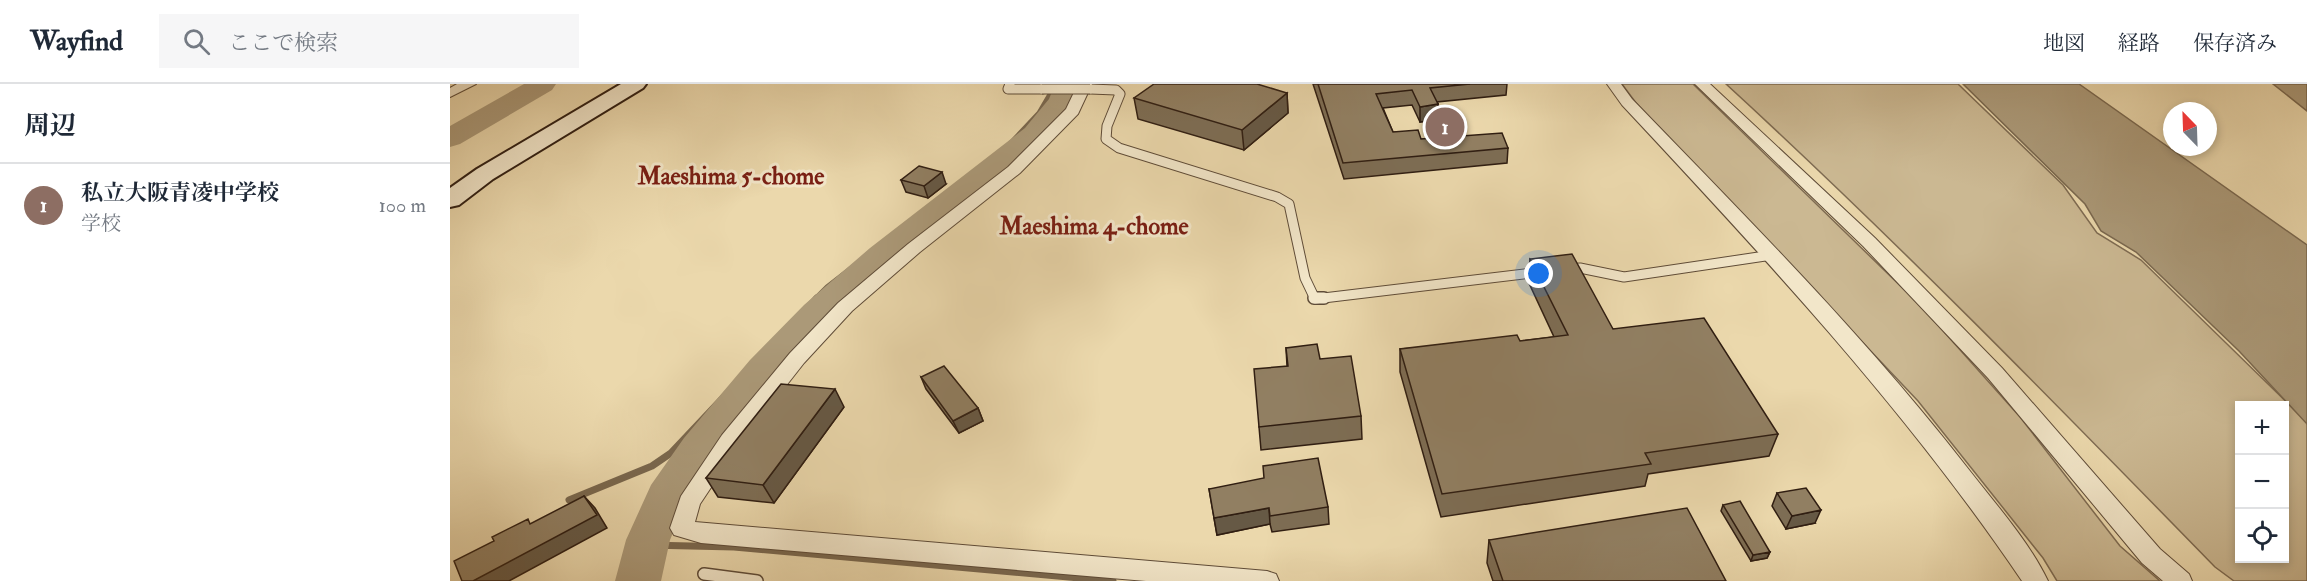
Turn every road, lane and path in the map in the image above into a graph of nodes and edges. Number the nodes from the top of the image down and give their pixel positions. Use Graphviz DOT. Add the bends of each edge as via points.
graph roads {
  1 [pos="469,84"];
  2 [pos="636,84"];
  3 [pos="1011,84"];
  4 [pos="1614,84"];
  5 [pos="1702,84"];
  6 [pos="1088,86"];
  7 [pos="450,93"];
  8 [pos="450,200"];
  9 [pos="1772,255"];
  10 [pos="1559,270"];
  11 [pos="1548,271"];
  12 [pos="704,574"];
  13 [pos="757,581"];
  14 [pos="1267,581"];
  15 [pos="2036,581"];
  16 [pos="2180,581"];
  1 -- 7 [label="street"];
  2 -- 8 [label="street" via="505,162"];
  3 -- 6 [label="lane, bridge" via="1008,88"];
  4 -- 9 [label="street"];
  5 -- 16 [label="street" via="1885,258 1995,373 2151,556"];
  6 -- 11 [label="lane" via="1120,94 1106,139 1119,148 1289,204 1305,278 1315,299"];
  6 -- 14 [label="street" via="1072,111 1014,170 845,307 797,358 730,441 690,502 682,528 701,533"];
  9 -- 10 [label="lane" via="1624,277 1580,268"];
  9 -- 15 [label="street" via="1838,324 1942,453"];
  12 -- 13 [label="lane"];
}
